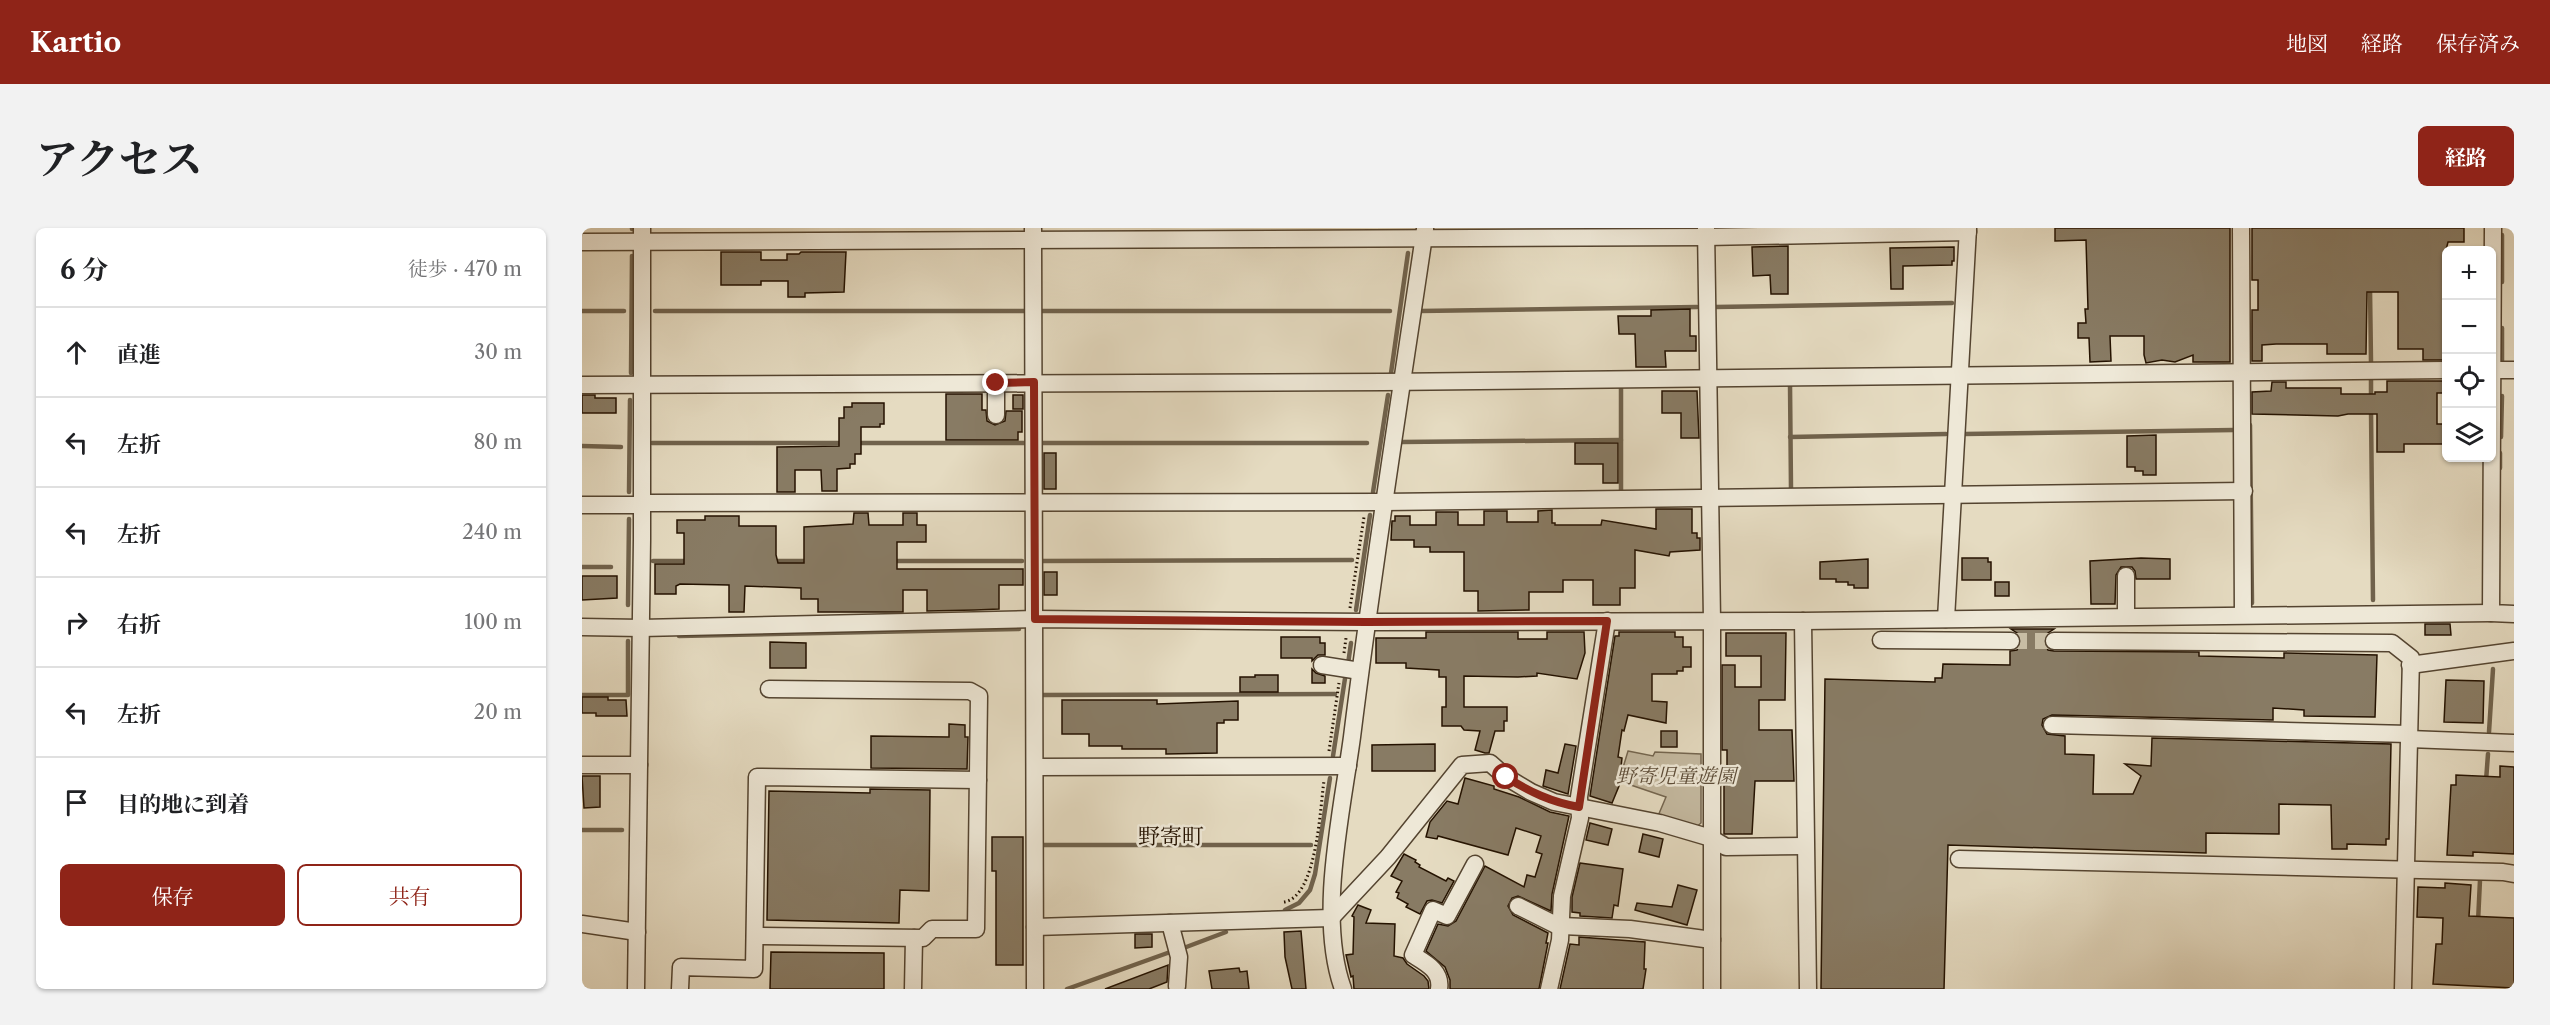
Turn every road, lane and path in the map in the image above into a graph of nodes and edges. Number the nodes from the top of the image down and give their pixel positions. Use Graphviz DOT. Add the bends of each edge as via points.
graph roads {
  1 [pos="2241,228"];
  2 [pos="2493,228"];
  3 [pos="1968,230"];
  4 [pos="1706,232"];
  5 [pos="1424,233"];
  6 [pos="1033,234"];
  7 [pos="642,235"];
  8 [pos="582,242"];
  9 [pos="2492,354"];
  10 [pos="2442,370"];
  11 [pos="2496,370"];
  12 [pos="2514,370"];
  13 [pos="2243,372"];
  14 [pos="1960,375"];
  15 [pos="1708,378"];
  16 [pos="1034,382"];
  17 [pos="1402,382"];
  18 [pos="996,383"];
  19 [pos="582,385"];
  20 [pos="642,385"];
  21 [pos="2492,408"];
  22 [pos="996,415"];
  23 [pos="2244,491"];
  24 [pos="1953,495"];
  25 [pos="1710,497"];
  26 [pos="1035,502"];
  27 [pos="1366,502"];
  28 [pos="1384,502"];
  29 [pos="642,504"];
  30 [pos="582,506"];
  31 [pos="2126,576"];
  32 [pos="2491,613"];
  33 [pos="2514,614"];
  34 [pos="2243,615"];
  35 [pos="2126,616"];
  36 [pos="1035,619"];
  37 [pos="1946,619"];
  38 [pos="1712,620"];
  39 [pos="1607,621"];
  40 [pos="1803,621"];
  41 [pos="1348,622"];
  42 [pos="1366,622"];
  43 [pos="582,627"];
  44 [pos="640,628"];
  45 [pos="1881,640"];
  46 [pos="2011,641"];
  47 [pos="2054,641"];
  48 [pos="2514,651"];
  49 [pos="1322,664"];
  50 [pos="2410,665"];
  51 [pos="1349,669"];
  52 [pos="769,689"];
  53 [pos="2052,725"];
  54 [pos="2409,736"];
  55 [pos="2514,743"];
  56 [pos="582,765"];
  57 [pos="639,765"];
  58 [pos="1327,766"];
  59 [pos="1348,766"];
  60 [pos="1035,767"];
  61 [pos="978,780"];
  62 [pos="1579,807"];
  63 [pos="1711,838"];
  64 [pos="1805,846"];
  65 [pos="1959,859"];
  66 [pos="1475,864"];
  67 [pos="2406,870"];
  68 [pos="2514,874"];
  69 [pos="1518,906"];
  70 [pos="1331,918"];
  71 [pos="1275,920"];
  72 [pos="1170,923"];
  73 [pos="582,924"];
  74 [pos="1035,927"];
  75 [pos="1562,927"];
  76 [pos="637,932"];
  77 [pos="755,936"];
  78 [pos="914,938"];
  79 [pos="1712,940"];
  80 [pos="1177,986"];
  81 [pos="636,989"];
  82 [pos="680,989"];
  83 [pos="913,989"];
  84 [pos="1035,989"];
  85 [pos="1343,989"];
  86 [pos="1439,989"];
  87 [pos="1549,989"];
  88 [pos="1712,989"];
  89 [pos="1808,989"];
  90 [pos="2403,989"];
  1 -- 13 [label="street"];
  2 -- 9 [label="street"];
  3 -- 4 [label="street"];
  3 -- 14 [label="street"];
  4 -- 5 [label="street"];
  4 -- 15 [label="street"];
  5 -- 6 [label="street"];
  5 -- 17 [label="street"];
  6 -- 7 [label="street"];
  6 -- 16 [label="street"];
  7 -- 8 [label="street"];
  7 -- 20 [label="street"];
  10 -- 13 [label="street"];
  11 -- 12 [label="street"];
  13 -- 14 [label="street"];
  13 -- 23 [label="street"];
  14 -- 15 [label="street"];
  14 -- 24 [label="street"];
  15 -- 17 [label="street"];
  15 -- 25 [label="street"];
  16 -- 17 [label="street"];
  16 -- 18 [label="street"];
  16 -- 26 [label="street"];
  17 -- 28 [label="street"];
  18 -- 20 [label="street"];
  18 -- 22 [label="street"];
  19 -- 20 [label="street"];
  20 -- 29 [label="street"];
  21 -- 32 [label="street"];
  23 -- 24 [label="street"];
  23 -- 34 [label="street"];
  24 -- 25 [label="street"];
  24 -- 37 [label="street"];
  25 -- 28 [label="street"];
  25 -- 38 [label="street"];
  26 -- 27 [label="street"];
  26 -- 29 [label="street"];
  26 -- 36 [label="street"];
  27 -- 28 [label="street"];
  27 -- 41 [label="path"];
  28 -- 42 [label="street"];
  29 -- 30 [label="street"];
  29 -- 44 [label="street"];
  31 -- 35 [label="street"];
  32 -- 33 [label="street"];
  32 -- 34 [label="street"];
  34 -- 35 [label="street"];
  35 -- 37 [label="street"];
  36 -- 41 [label="street"];
  36 -- 44 [label="street"];
  36 -- 60 [label="street"];
  37 -- 40 [label="street"];
  38 -- 39 [label="street"];
  38 -- 40 [label="street"];
  38 -- 63 [label="street"];
  39 -- 42 [label="street"];
  39 -- 62 [label="street"];
  40 -- 64 [label="street"];
  41 -- 42 [label="street"];
  41 -- 51 [label="path"];
  42 -- 51 [label="street"];
  43 -- 44 [label="street"];
  44 -- 57 [label="street"];
  45 -- 46 [label="street"];
  47 -- 50 [label="street" via="2392,643 2410,658"];
  48 -- 50 [label="street"];
  49 -- 51 [label="street"];
  50 -- 54 [label="street"];
  51 -- 58 [label="path"];
  51 -- 59 [label="street"];
  52 -- 61 [label="street" via="970,691 979,696"];
  53 -- 54 [label="street"];
  54 -- 55 [label="street"];
  54 -- 67 [label="street"];
  56 -- 57 [label="street"];
  57 -- 76 [label="street"];
  58 -- 59 [label="street"];
  58 -- 60 [label="street"];
  58 -- 71 [label="path" via="1311,869 1301,892 1290,901 1275,903"];
  59 -- 70 [label="street" via="1336,846"];
  60 -- 74 [label="street"];
  61 -- 77 [label="street" via="757,777"];
  61 -- 78 [label="street" via="976,930 932,929 923,938"];
  62 -- 63 [label="street"];
  62 -- 70 [label="street" via="1531,792 1490,763 1462,765 1388,857"];
  62 -- 75 [label="street" via="1580,818 1562,896"];
  63 -- 64 [label="street" via="1726,847"];
  63 -- 79 [label="street"];
  64 -- 89 [label="street"];
  65 -- 67 [label="street"];
  66 -- 86 [label="street" via="1448,916 1433,910 1413,955 1434,968 1439,976"];
  67 -- 68 [label="street"];
  67 -- 90 [label="street"];
  69 -- 75 [label="street"];
  70 -- 71 [label="street"];
  70 -- 85 [label="street" via="1337,973"];
  71 -- 72 [label="street"];
  72 -- 74 [label="street"];
  72 -- 80 [label="street" via="1177,950"];
  73 -- 76 [label="street"];
  74 -- 84 [label="street"];
  75 -- 79 [label="street" via="1630,929"];
  75 -- 87 [label="street"];
  76 -- 81 [label="street"];
  77 -- 78 [label="street"];
  77 -- 82 [label="street" via="754,969 681,968"];
  78 -- 83 [label="street"];
  79 -- 88 [label="street"];
}
